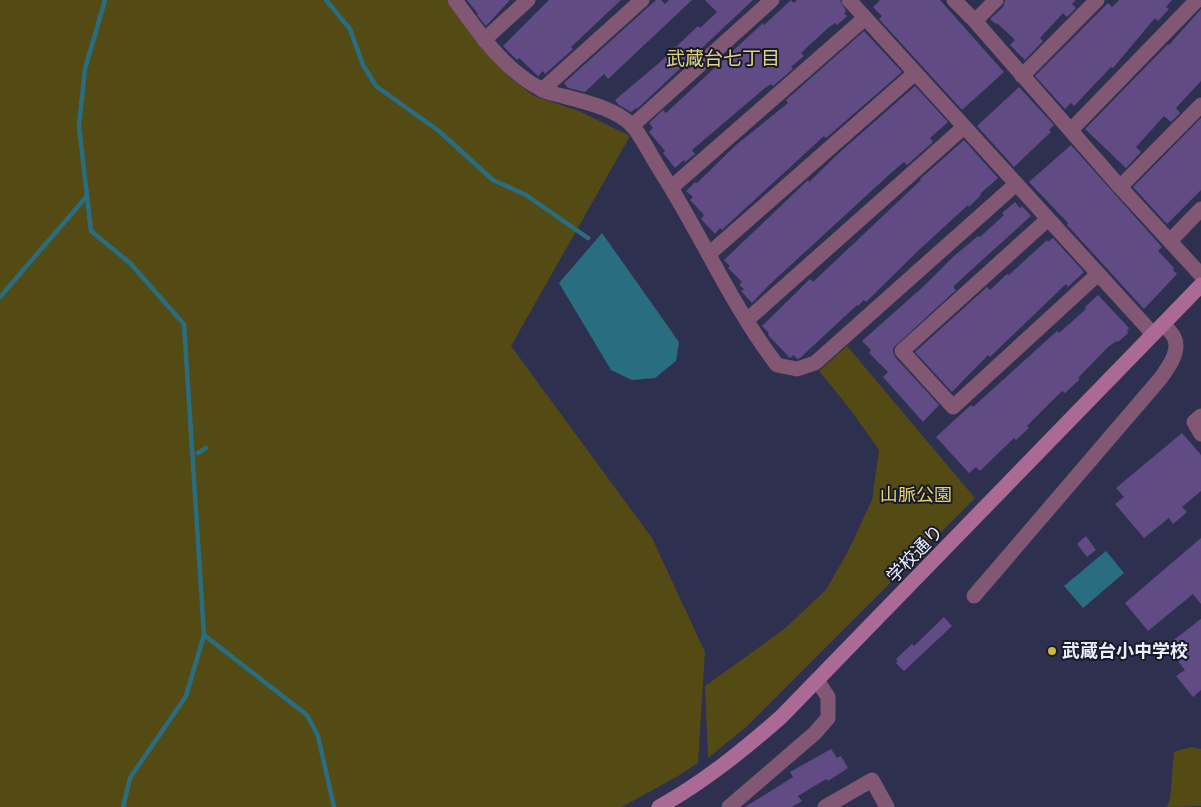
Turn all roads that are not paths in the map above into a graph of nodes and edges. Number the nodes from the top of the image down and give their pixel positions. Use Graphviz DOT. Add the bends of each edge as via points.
graph roads {
  1 [pos="455,0"];
  2 [pos="528,0"];
  3 [pos="642,0"];
  4 [pos="772,0"];
  5 [pos="849,0"];
  6 [pos="954,0"];
  7 [pos="996,0"];
  8 [pos="1097,0"];
  9 [pos="1197,0"];
  10 [pos="865,18"];
  11 [pos="975,21"];
  12 [pos="484,40"];
  13 [pos="915,73"];
  14 [pos="1022,76"];
  15 [pos="542,90"];
  16 [pos="1201,105"];
  17 [pos="632,126"];
  18 [pos="964,127"];
  19 [pos="1071,130"];
  20 [pos="1016,184"];
  21 [pos="1120,187"];
  22 [pos="672,188"];
  23 [pos="1201,209"];
  24 [pos="1048,219"];
  25 [pos="1170,242"];
  26 [pos="709,254"];
  27 [pos="1098,274"];
  28 [pos="1201,275"];
  29 [pos="1201,285"];
  30 [pos="747,320"];
  31 [pos="1159,329"];
  32 [pos="1201,416"];
  33 [pos="1201,434"];
  34 [pos="974,596"];
  35 [pos="817,680"];
  36 [pos="659,807"];
  37 [pos="729,807"];
  38 [pos="825,807"];
  39 [pos="886,807"];
  1 -- 12 [label="street"];
  2 -- 12 [label="street"];
  3 -- 15 [label="street"];
  4 -- 17 [label="street"];
  5 -- 10 [label="street"];
  6 -- 11 [label="street"];
  7 -- 11 [label="street"];
  8 -- 14 [label="street"];
  9 -- 19 [label="street"];
  10 -- 13 [label="street"];
  10 -- 22 [label="street"];
  11 -- 14 [label="street"];
  12 -- 15 [label="street" via="511,70"];
  13 -- 18 [label="street"];
  13 -- 26 [label="street"];
  14 -- 19 [label="street"];
  15 -- 17 [label="street" via="614,113"];
  16 -- 21 [label="street"];
  17 -- 22 [label="street"];
  18 -- 20 [label="street"];
  18 -- 30 [label="street"];
  19 -- 21 [label="street"];
  20 -- 24 [label="street"];
  20 -- 30 [label="street" via="815,362 797,369 777,365"];
  21 -- 25 [label="street"];
  22 -- 26 [label="street"];
  23 -- 25 [label="street"];
  24 -- 27 [label="street"];
  24 -- 27 [label="street" via="902,351 952,407"];
  25 -- 28 [label="street"];
  26 -- 30 [label="street"];
  27 -- 31 [label="street"];
  29 -- 31 [label="street, 学校通り"];
  31 -- 34 [label="street" via="1174,338 1176,346 1160,379"];
  31 -- 35 [label="street, 学校通り"];
  32 -- 33 [label="street" via="1194,422"];
  35 -- 36 [label="street, 学校通り" via="744,749"];
  35 -- 37 [label="street" via="828,696 828,718 815,734"];
  38 -- 39 [label="street" via="872,780"];
}
